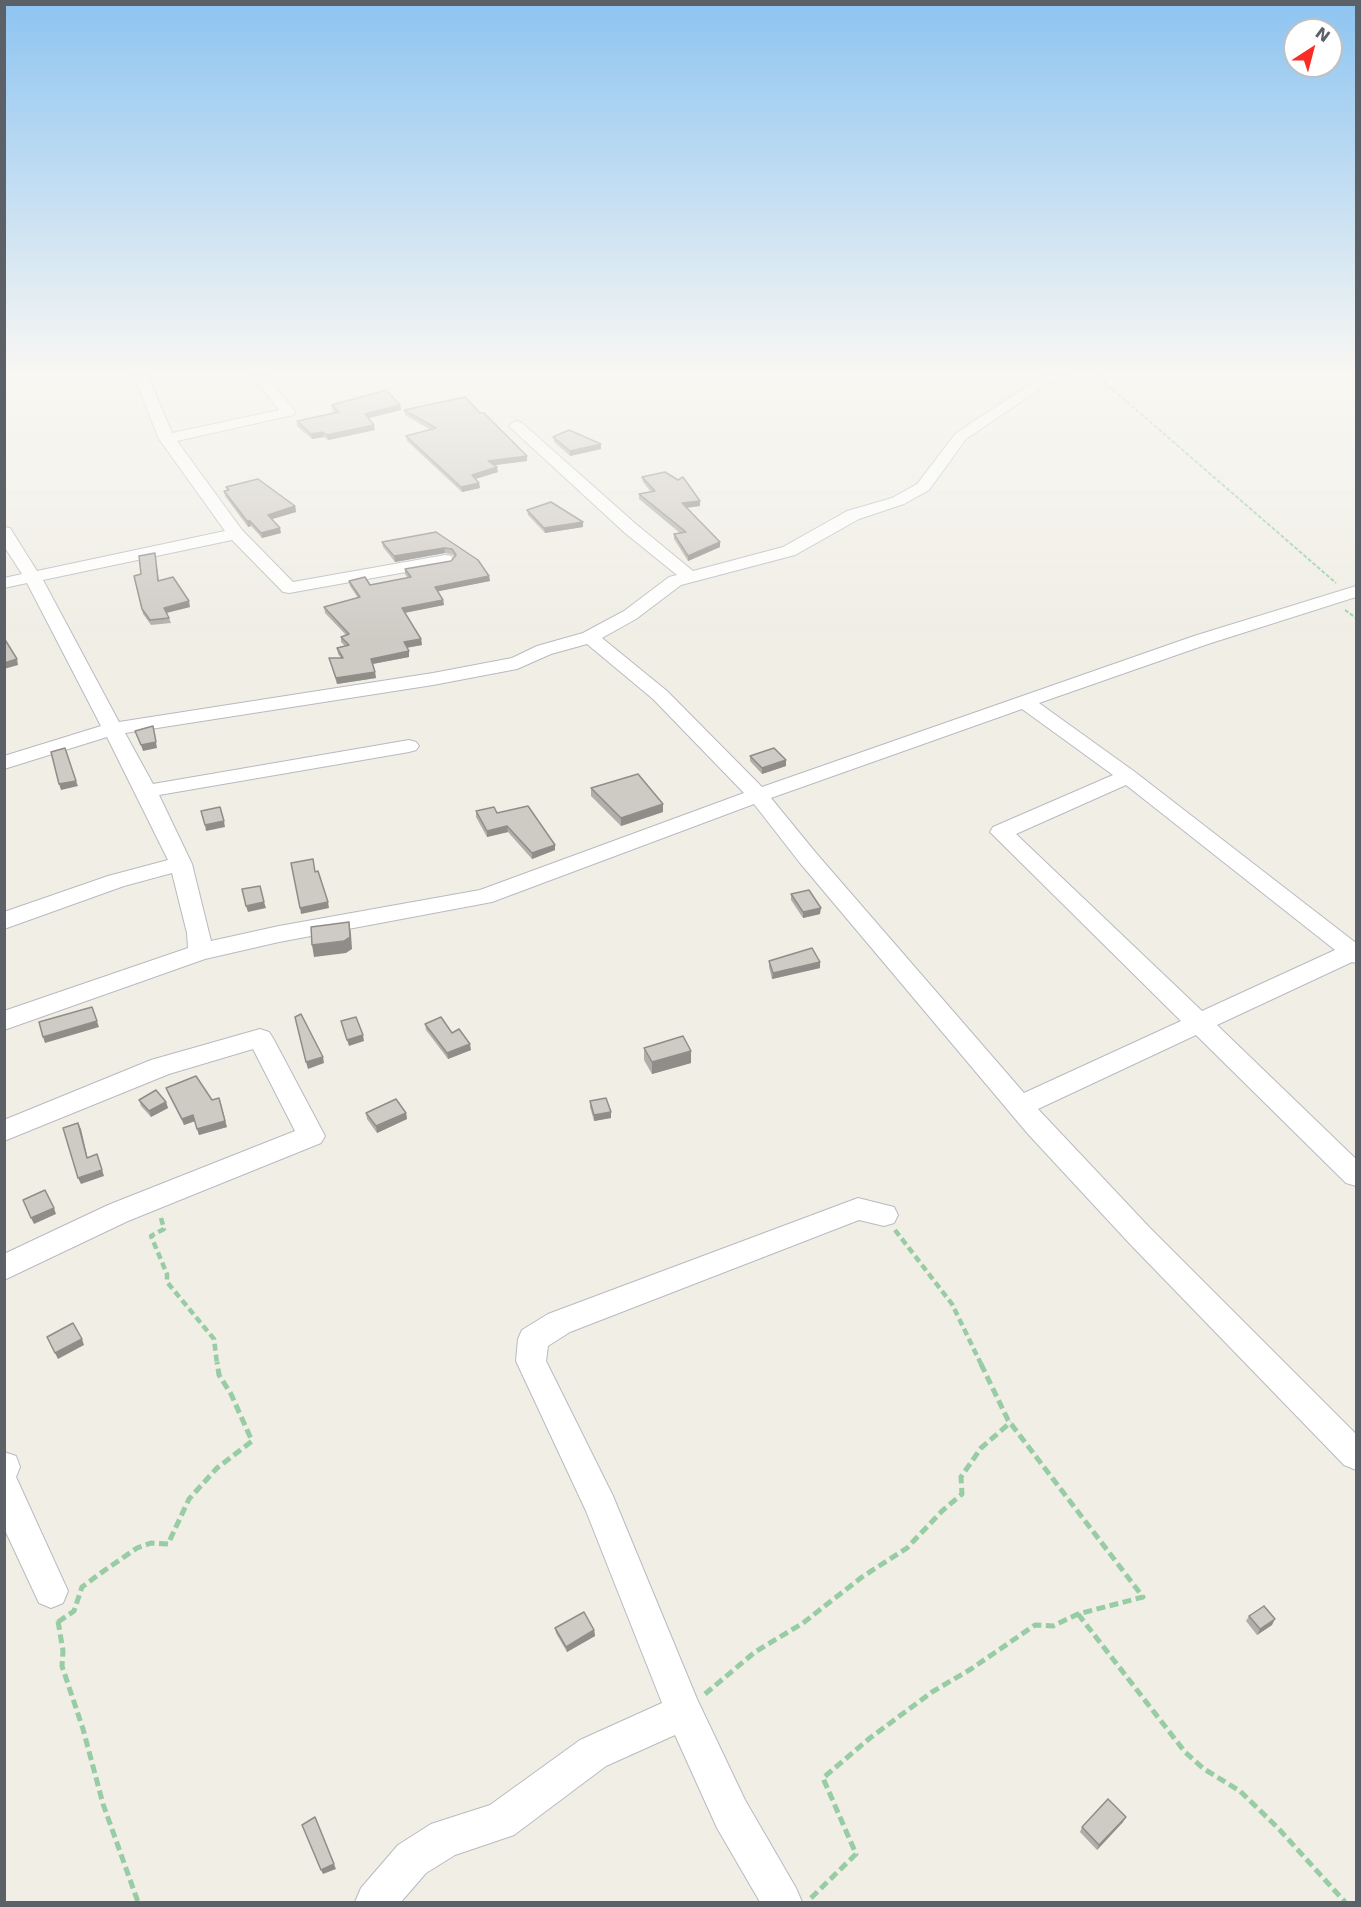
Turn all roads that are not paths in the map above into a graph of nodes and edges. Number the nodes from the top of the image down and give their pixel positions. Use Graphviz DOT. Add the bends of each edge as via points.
graph roads {
  1 [pos="184,463"];
  2 [pos="558,463"];
  3 [pos="941,463"];
  4 [pos="4,532"];
  5 [pos="236,534"];
  6 [pos="445,560"];
  7 [pos="32,576"];
  8 [pos="690,577"];
  9 [pos="4,583"];
  10 [pos="1352,592"];
  11 [pos="590,637"];
  12 [pos="1025,702"];
  13 [pos="111,729"];
  14 [pos="409,746"];
  15 [pos="4,764"];
  16 [pos="1128,776"];
  17 [pos="146,791"];
  18 [pos="758,795"];
  19 [pos="181,864"];
  20 [pos="4,921"];
  21 [pos="200,952"];
  22 [pos="1354,954"];
  23 [pos="4,1021"];
  24 [pos="1200,1023"];
  25 [pos="1021,1106"];
  26 [pos="4,1131"];
  27 [pos="1356,1175"];
  28 [pos="884,1215"];
  29 [pos="4,1268"];
  30 [pos="1355,1451"];
  31 [pos="4,1486"];
  32 [pos="54,1607"];
  33 [pos="684,1712"];
  34 [pos="375,1902"];
  35 [pos="782,1902"];
  1 -- 5 [label="street"];
  2 -- 8 [label="street"];
  3 -- 8 [label="street" via="923,487 898,501 853,515 789,550"];
  4 -- 7 [label="street"];
  5 -- 6 [label="street" via="289,588"];
  5 -- 7 [label="street"];
  7 -- 9 [label="street"];
  7 -- 13 [label="street"];
  8 -- 11 [label="street" via="675,581 630,615"];
  10 -- 12 [label="street"];
  11 -- 13 [label="street" via="544,650 517,663"];
  11 -- 18 [label="street" via="660,695"];
  12 -- 16 [label="street"];
  12 -- 18 [label="street"];
  13 -- 15 [label="street"];
  13 -- 17 [label="street"];
  14 -- 17 [label="street"];
  16 -- 22 [label="street"];
  16 -- 24 [label="street" via="1001,832"];
  17 -- 19 [label="street"];
  18 -- 21 [label="street" via="484,897"];
  18 -- 25 [label="street"];
  19 -- 20 [label="street" via="116,881"];
  19 -- 21 [label="street" via="199,933"];
  21 -- 23 [label="street"];
  22 -- 24 [label="street"];
  24 -- 25 [label="street"];
  24 -- 27 [label="street"];
  25 -- 30 [label="street" via="1140,1236"];
  26 -- 29 [label="street" via="160,1067 260,1038 310,1136 118,1213"];
  28 -- 33 [label="street" via="858,1209 558,1323 533,1339 531,1361 601,1507"];
  31 -- 32 [label="street"];
  33 -- 34 [label="street" via="593,1753 500,1821 445,1838 412,1859"];
  33 -- 35 [label="street" via="731,1814"];
}
